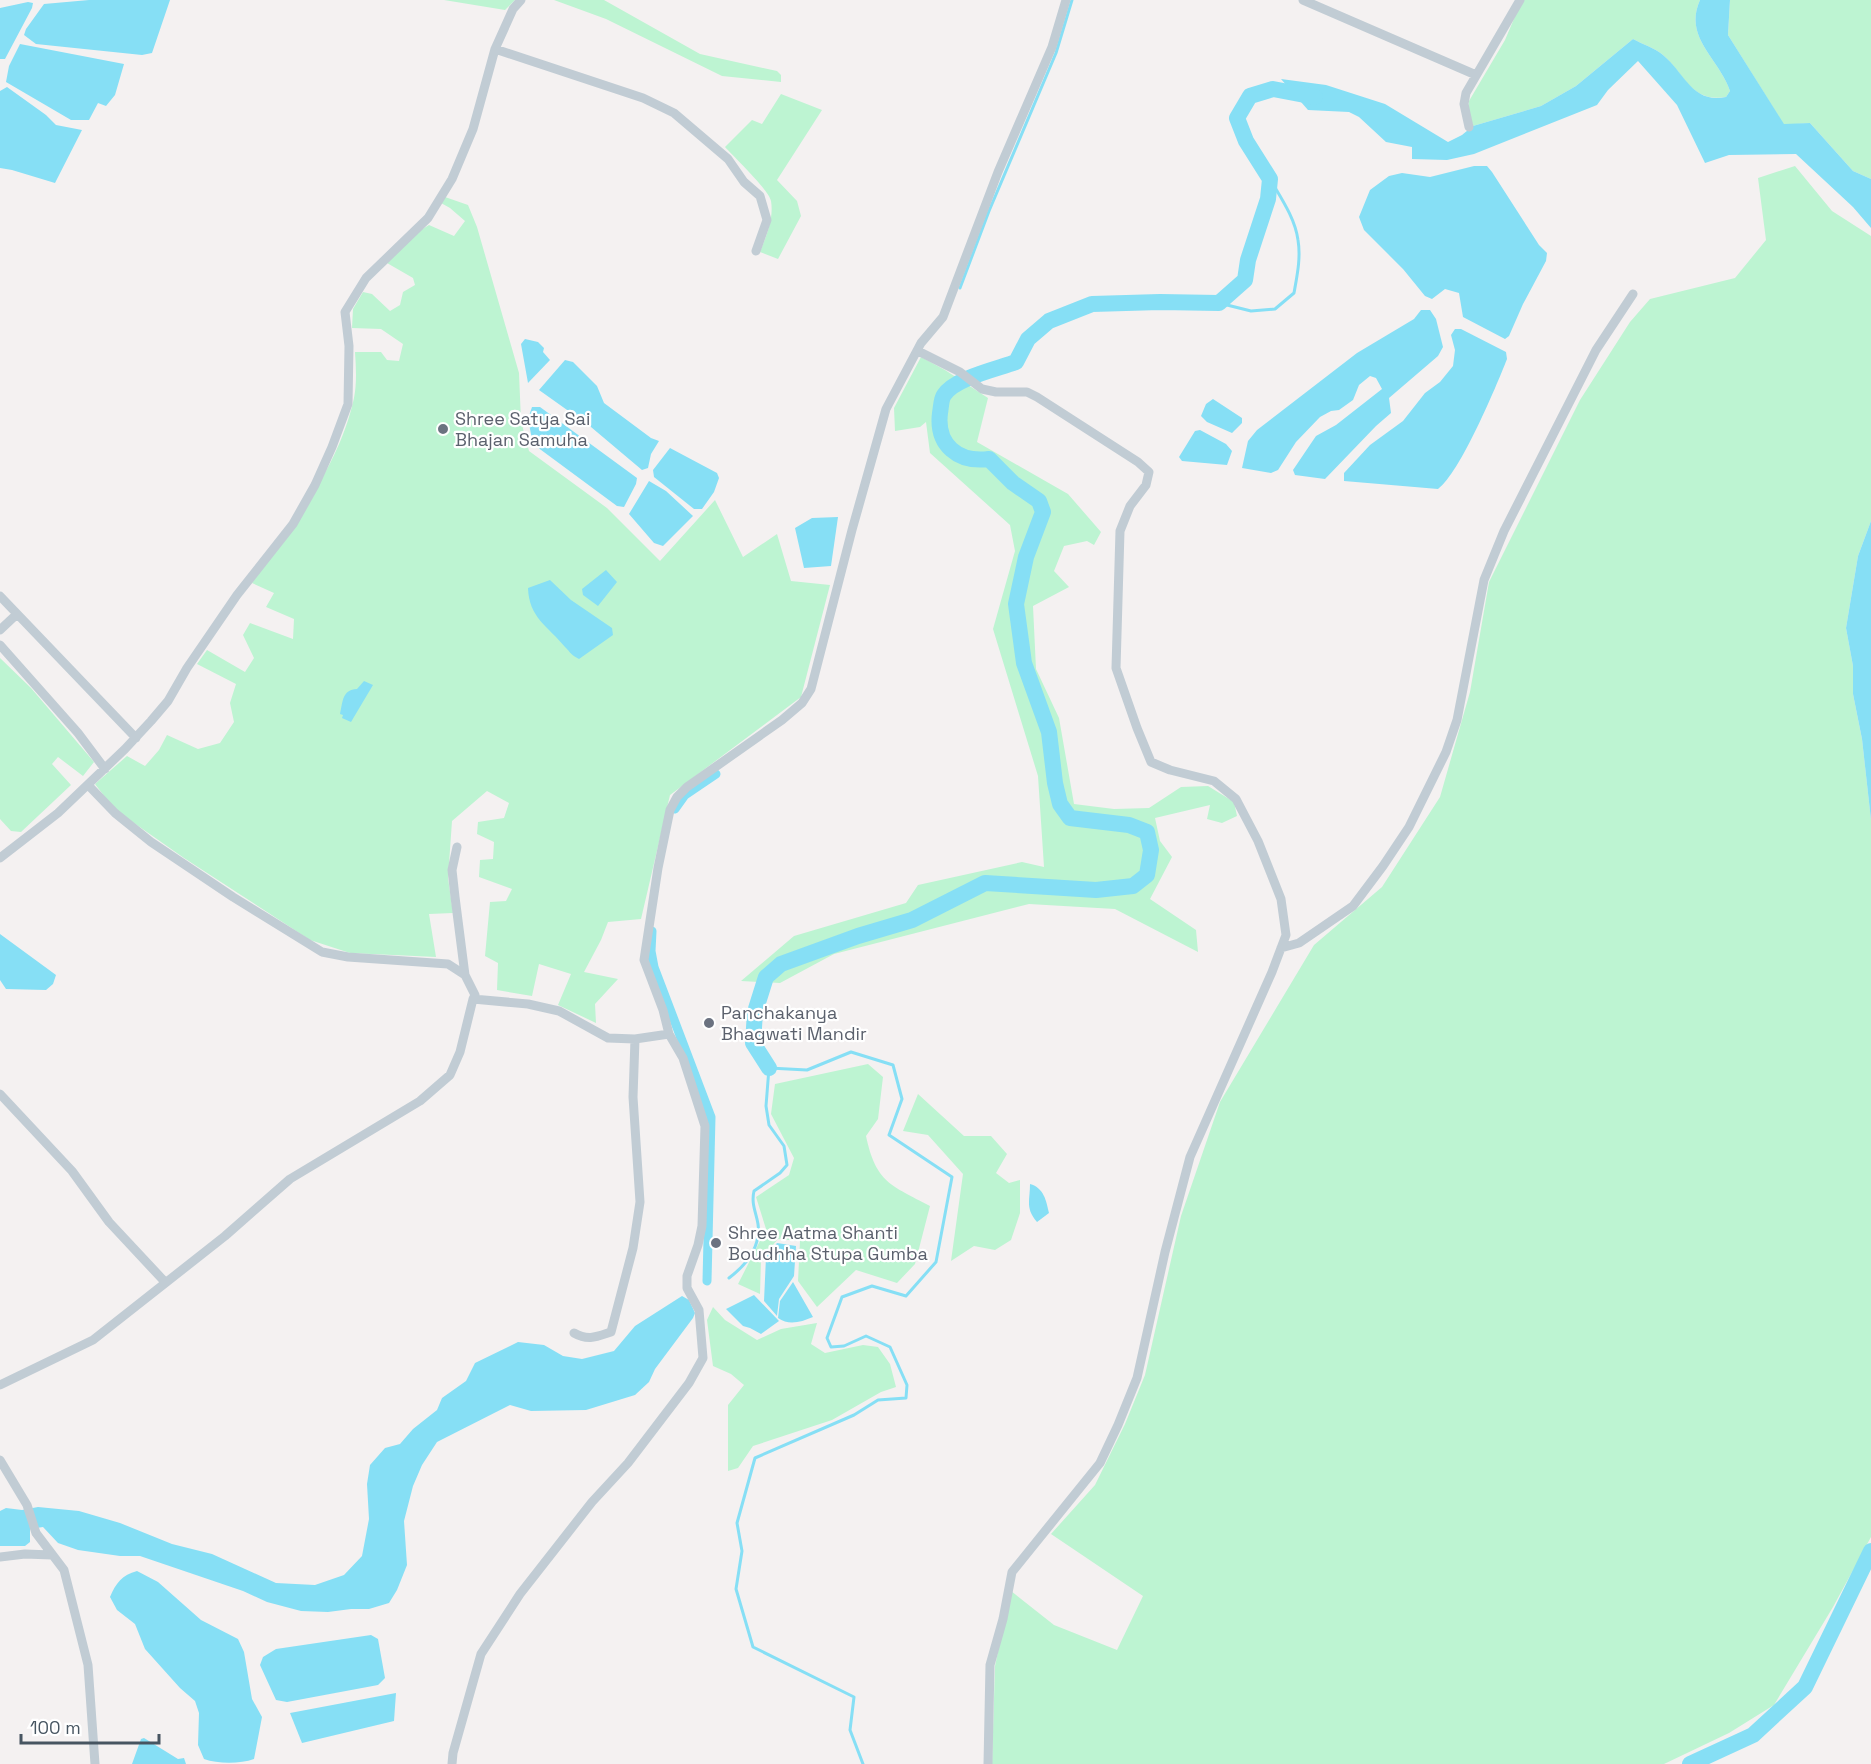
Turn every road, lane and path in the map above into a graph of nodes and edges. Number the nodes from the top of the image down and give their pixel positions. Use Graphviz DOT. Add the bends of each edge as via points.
graph roads {
  1 [pos="521,0"];
  2 [pos="1066,0"];
  3 [pos="1303,0"];
  4 [pos="1520,0"];
  5 [pos="495,49"];
  6 [pos="1476,75"];
  7 [pos="1469,127"];
  8 [pos="756,251"];
  9 [pos="1633,294"];
  10 [pos="918,351"];
  11 [pos="0,596"];
  12 [pos="17,614"];
  13 [pos="0,630"];
  14 [pos="0,645"];
  15 [pos="136,738"];
  16 [pos="105,769"];
  17 [pos="88,785"];
  18 [pos="457,847"];
  19 [pos="0,858"];
  20 [pos="1281,948"];
  21 [pos="465,975"];
  22 [pos="473,999"];
  23 [pos="669,1034"];
  24 [pos="635,1039"];
  25 [pos="0,1094"];
  26 [pos="165,1282"];
  27 [pos="574,1333"];
  28 [pos="0,1385"];
  29 [pos="0,1460"];
  30 [pos="52,1555"];
  31 [pos="0,1557"];
  32 [pos="95,1764"];
  33 [pos="452,1764"];
  34 [pos="988,1764"];
  1 -- 5 [label="street"];
  2 -- 10 [label="street" via="1052,47 998,172 943,317"];
  3 -- 6 [label="street"];
  4 -- 6 [label="street"];
  5 -- 8 [label="street" via="643,98 674,113 728,159 760,196 767,220"];
  5 -- 15 [label="street" via="473,129 452,179 428,218 366,278 345,312 348,404 315,485 293,524 237,595 168,701"];
  6 -- 7 [label="street" via="1464,104"];
  9 -- 20 [label="street" via="1596,350 1504,531 1484,580 1457,720 1446,752 1409,826 1353,906 1299,943"];
  10 -- 20 [label="street" via="982,388 1027,392 1149,472 1146,485 1130,506 1120,531 1116,668 1151,762 1214,781 1236,799 1281,899 1286,935"];
  10 -- 23 [label="street" via="886,409 811,688 802,703 782,720 687,787 670,810 644,960"];
  11 -- 12 [label="street"];
  12 -- 13 [label="street"];
  12 -- 15 [label="street"];
  14 -- 16 [label="street"];
  15 -- 16 [label="street"];
  16 -- 17 [label="street"];
  17 -- 19 [label="street"];
  17 -- 21 [label="street" via="151,842 322,952 448,964"];
  18 -- 21 [label="street" via="452,870"];
  20 -- 34 [label="street" via="1190,1156 1137,1378 1118,1425 1100,1463 1012,1572 990,1665"];
  21 -- 22 [label="street" via="475,995"];
  22 -- 24 [label="street" via="559,1011 609,1038"];
  22 -- 26 [label="street" via="450,1075 420,1101 291,1179"];
  23 -- 24 [label="street"];
  23 -- 33 [label="street" via="683,1058 705,1126 702,1226 687,1276 687,1288 699,1310 703,1358 689,1383 635,1454 520,1594 481,1654"];
  24 -- 27 [label="street" via="633,1097 640,1202 633,1248 611,1332 589,1339"];
  25 -- 26 [label="street" via="72,1171 109,1222"];
  26 -- 28 [label="street" via="93,1340"];
  29 -- 30 [label="street" via="27,1505 36,1533"];
  30 -- 31 [label="street"];
  30 -- 32 [label="street" via="64,1570 88,1665"];
}
